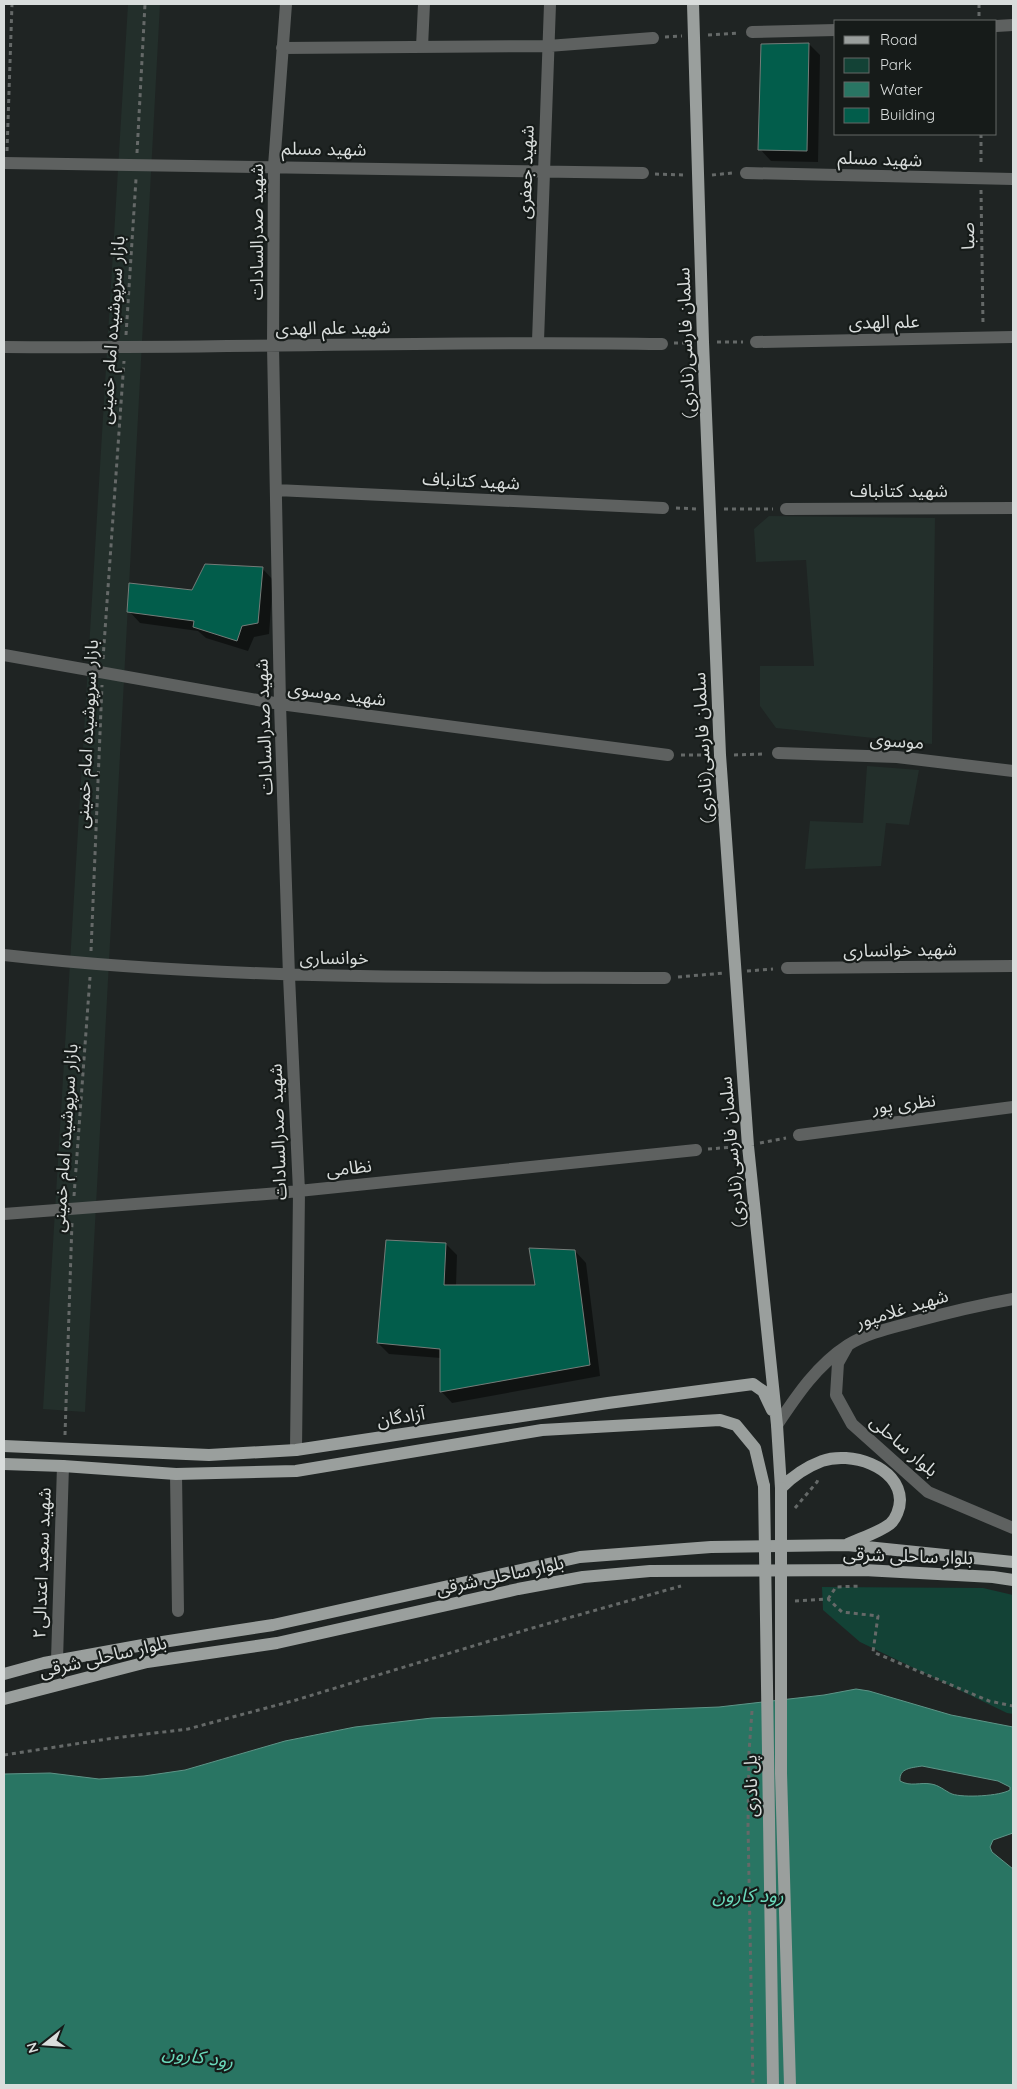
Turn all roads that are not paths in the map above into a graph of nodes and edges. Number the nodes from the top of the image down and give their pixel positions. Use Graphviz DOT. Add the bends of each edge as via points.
graph roads {
  1 [pos="286,4"];
  2 [pos="424,4"];
  3 [pos="550,4"];
  4 [pos="693,4"];
  5 [pos="1013,25"];
  6 [pos="997,26"];
  7 [pos="834,30"];
  8 [pos="752,32"];
  9 [pos="653,38"];
  10 [pos="548,46"];
  11 [pos="422,47"];
  12 [pos="282,48"];
  13 [pos="5,163"];
  14 [pos="274,166"];
  15 [pos="544,171"];
  16 [pos="746,172"];
  17 [pos="643,173"];
  18 [pos="1013,179"];
  19 [pos="1013,337"];
  20 [pos="538,341"];
  21 [pos="756,342"];
  22 [pos="662,344"];
  23 [pos="273,346"];
  24 [pos="4,347"];
  25 [pos="276,490"];
  26 [pos="663,508"];
  27 [pos="1013,508"];
  28 [pos="786,509"];
  29 [pos="4,655"];
  30 [pos="280,704"];
  31 [pos="778,753"];
  32 [pos="668,755"];
  33 [pos="1013,771"];
  34 [pos="4,955"];
  35 [pos="1013,966"];
  36 [pos="787,968"];
  37 [pos="289,976"];
  38 [pos="665,978"];
  39 [pos="1013,1107"];
  40 [pos="798,1135"];
  41 [pos="696,1150"];
  42 [pos="299,1191"];
  43 [pos="4,1214"];
  44 [pos="1013,1299"];
  45 [pos="848,1345"];
  46 [pos="777,1425"];
  47 [pos="4,1446"];
  48 [pos="296,1450"];
  49 [pos="4,1464"];
  50 [pos="63,1466"];
  51 [pos="176,1474"];
  52 [pos="764,1486"];
  53 [pos="781,1488"];
  54 [pos="1013,1528"];
  55 [pos="847,1545"];
  56 [pos="1013,1562"];
  57 [pos="1013,1580"];
  58 [pos="178,1611"];
  59 [pos="57,1660"];
  60 [pos="4,1674"];
  61 [pos="4,1699"];
  62 [pos="773,2085"];
  63 [pos="790,2085"];
  1 -- 12 [label="street, شهید صدرالسادات"];
  2 -- 11 [label="street"];
  3 -- 10 [label="street, شهید جعفری"];
  4 -- 46 [label="main road, سلمان فارسی(نادری)" via="720,755 748,1146"];
  5 -- 6 [label="street"];
  7 -- 8 [label="street"];
  9 -- 10 [label="street"];
  10 -- 11 [label="street"];
  10 -- 15 [label="street, شهید جعفری"];
  11 -- 12 [label="street"];
  12 -- 14 [label="street, شهید صدرالسادات"];
  13 -- 14 [label="street, شهید مسلم"];
  14 -- 15 [label="street, شهید مسلم"];
  14 -- 23 [label="street, شهید صدرالسادات"];
  15 -- 17 [label="street, شهید مسلم"];
  15 -- 20 [label="street, شهید جعفری"];
  16 -- 18 [label="street, شهید مسلم"];
  19 -- 21 [label="street, علم الهدی"];
  20 -- 22 [label="street, شهید علم الهدی"];
  20 -- 23 [label="street, شهید علم الهدی"];
  23 -- 24 [label="street, شهید علم الهدی"];
  23 -- 25 [label="street, شهید صدرالسادات"];
  25 -- 26 [label="street, شهید کتانباف"];
  25 -- 30 [label="street, شهید صدرالسادات"];
  27 -- 28 [label="street, شهید کتانباف"];
  29 -- 30 [label="street, شهید موسوی"];
  30 -- 32 [label="street, شهید موسوی"];
  30 -- 37 [label="street, شهید صدرالسادات"];
  31 -- 33 [label="street, موسوی" via="897,757"];
  34 -- 37 [label="street, خوانساری" via="91,965"];
  35 -- 36 [label="street, شهید خوانساری"];
  37 -- 38 [label="street, خوانساری"];
  37 -- 42 [label="street, شهید صدرالسادات"];
  39 -- 40 [label="street, نظری پور"];
  41 -- 42 [label="street, نظامی"];
  42 -- 43 [label="street, نظامی"];
  42 -- 48 [label="street, شهید صدرالسادات"];
  44 -- 45 [label="street, شهید غلامپور" via="881,1330"];
  45 -- 46 [label="street, شهید غلامپور" via="803,1386"];
  45 -- 54 [label="street, بلوار ساحلی" via="838,1363 836,1395 852,1424 928,1492"];
  46 -- 48 [label="main road, آزادگان" via="769,1401 753,1384"];
  46 -- 53 [label="main road, سلمان فارسی(نادری)"];
  47 -- 48 [label="main road, آزادگان" via="209,1454"];
  49 -- 50 [label="main road, آزادگان"];
  50 -- 51 [label="main road, آزادگان"];
  50 -- 59 [label="street, شهید سعید اعتدالی۲"];
  51 -- 52 [label="main road, آزادگان" via="296,1471 542,1430 720,1420 736,1425 755,1448"];
  51 -- 58 [label="street"];
  52 -- 62 [label="main road, پل نادری, bridge"];
  53 -- 55 [label="main road" via="796,1473 824,1460 856,1459 887,1472 900,1493 900,1508 891,1523"];
  53 -- 63 [label="main road, پل نادری, bridge" via="781,1773"];
  55 -- 56 [label="main road, بلوار ساحلی شرقی"];
  55 -- 59 [label="main road, بلوار ساحلی شرقی" via="711,1547 580,1557 273,1625"];
  57 -- 61 [label="main road, بلوار ساحلی شرقی" via="864,1570 650,1572 583,1577 277,1643 147,1662"];
  59 -- 60 [label="main road, بلوار ساحلی شرقی"];
}
